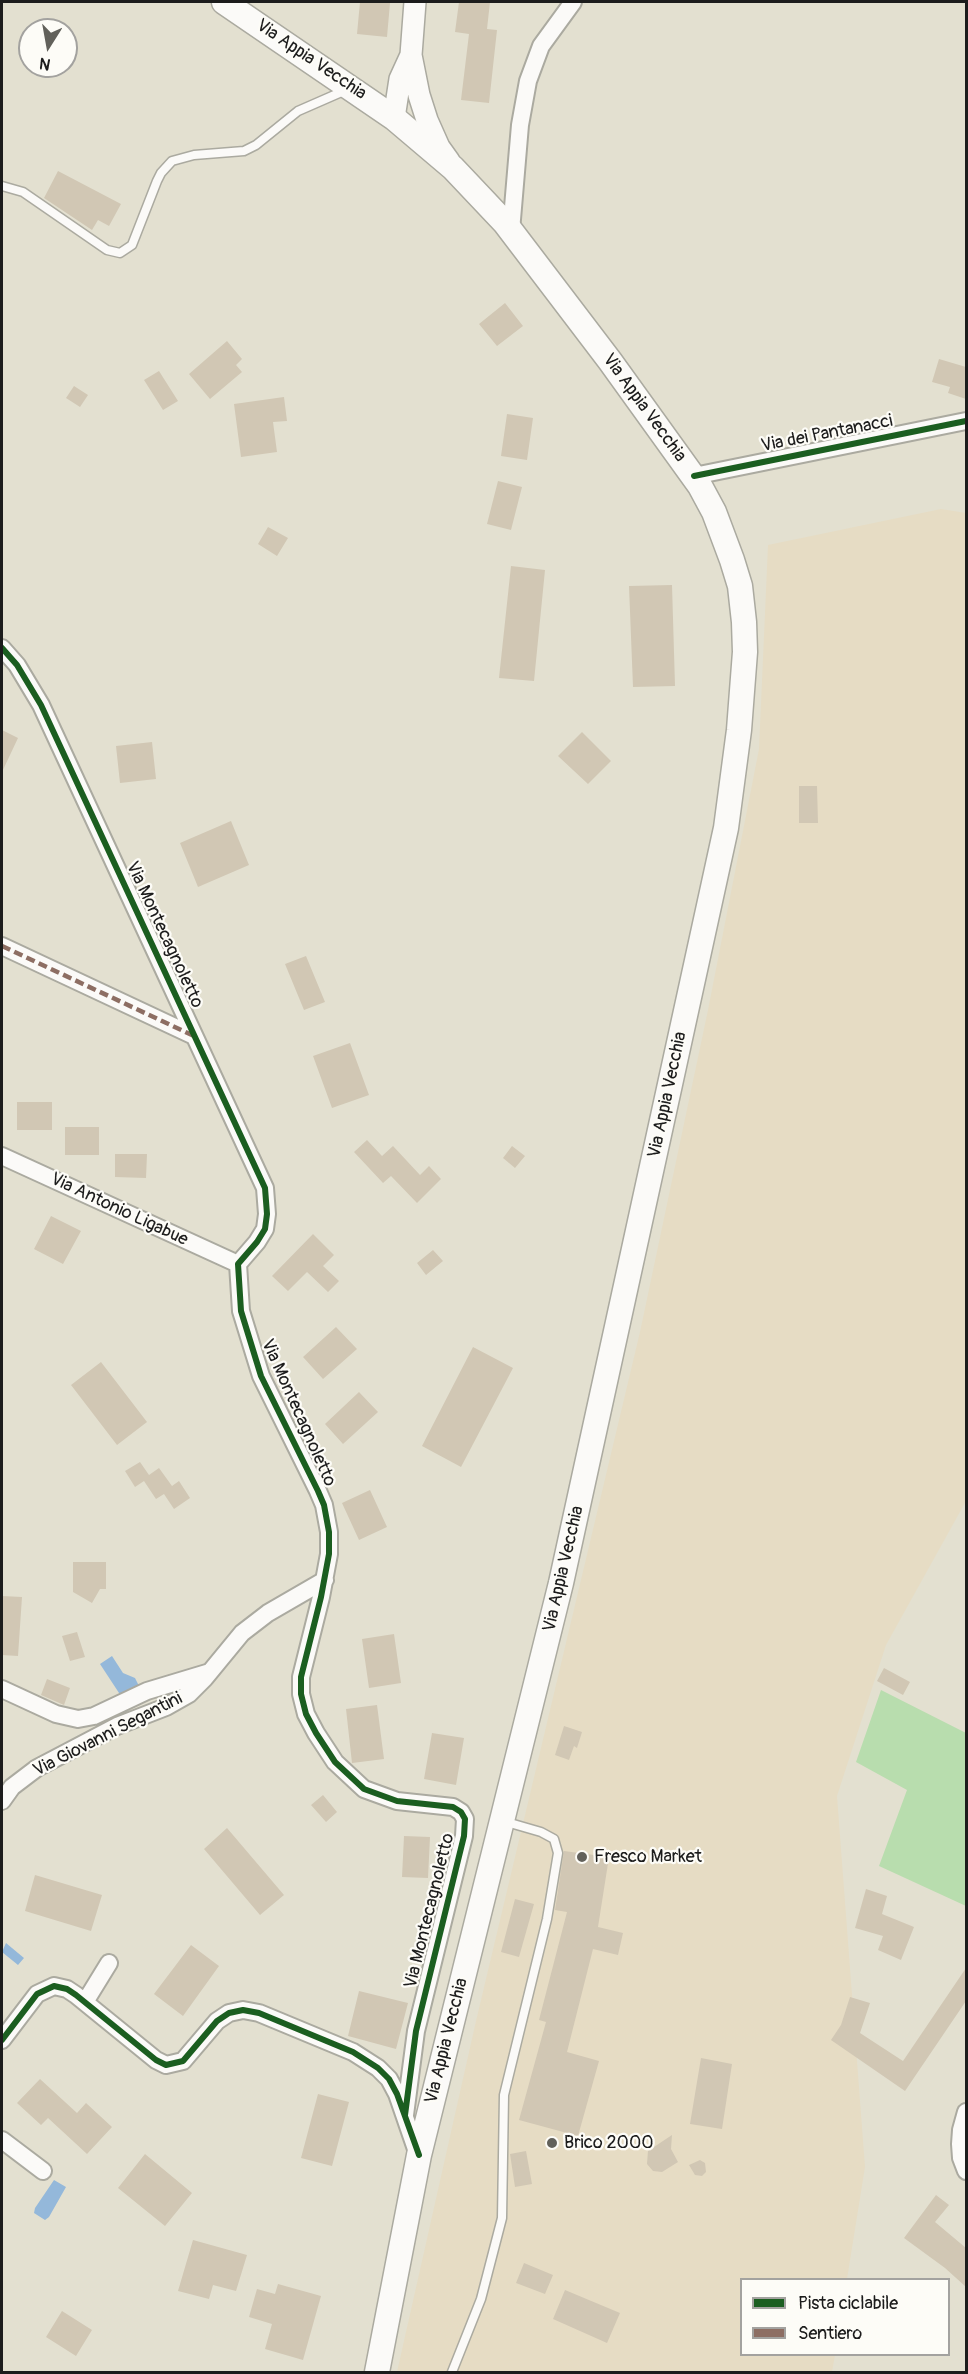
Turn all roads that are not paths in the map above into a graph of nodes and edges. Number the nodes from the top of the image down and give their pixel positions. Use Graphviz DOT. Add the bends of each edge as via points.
graph roads {
  1 [pos="224,2"];
  2 [pos="415,2"];
  3 [pos="573,2"];
  4 [pos="411,55"];
  5 [pos="400,79"];
  6 [pos="352,88"];
  7 [pos="419,95"];
  8 [pos="375,104"];
  9 [pos="400,123"];
  10 [pos="453,168"];
  11 [pos="2,186"];
  12 [pos="511,231"];
  13 [pos="966,421"];
  14 [pos="694,476"];
  15 [pos="2,648"];
  16 [pos="2,946"];
  17 [pos="194,1036"];
  18 [pos="2,1156"];
  19 [pos="238,1264"];
  20 [pos="325,1580"];
  21 [pos="210,1672"];
  22 [pos="2,1689"];
  23 [pos="2,1801"];
  24 [pos="502,1820"];
  25 [pos="109,1963"];
  26 [pos="85,2002"];
  27 [pos="2,2040"];
  28 [pos="966,2112"];
  29 [pos="405,2115"];
  30 [pos="2,2140"];
  31 [pos="418,2156"];
  32 [pos="43,2171"];
  33 [pos="966,2171"];
  34 [pos="376,2373"];
  35 [pos="452,2373"];
  1 -- 6 [label="main road, Via Appia Vecchia"];
  2 -- 4 [label="street"];
  3 -- 12 [label="street" via="541,46 528,81 519,124"];
  4 -- 5 [label="street"];
  4 -- 7 [label="street"];
  5 -- 8 [label="street"];
  5 -- 9 [label="street"];
  6 -- 8 [label="main road, Via Appia Vecchia"];
  6 -- 11 [label="lane" via="298,111 244,151 194,155 172,162 157,181 132,245 120,253 107,250 23,192"];
  7 -- 9 [label="street" via="412,120"];
  7 -- 10 [label="street" via="439,147"];
  8 -- 9 [label="main road, Via Appia Vecchia"];
  9 -- 10 [label="main road, Via Appia Vecchia"];
  10 -- 12 [label="main road, Via Appia Vecchia"];
  12 -- 14 [label="main road, Via Appia Vecchia"];
  13 -- 14 [label="street, Via dei Pantanacci"];
  14 -- 24 [label="main road, Via Appia Vecchia" via="725,539 743,609 744,668 732,790 573,1531"];
  15 -- 17 [label="street, Via Montecagnoletto" via="41,705"];
  16 -- 17 [label="street"];
  17 -- 19 [label="street, Via Montecagnoletto" via="265,1188 265,1229"];
  18 -- 19 [label="street, Via Antonio Ligabue"];
  19 -- 20 [label="street, Via Montecagnoletto" via="241,1311 256,1363 324,1505 329,1532"];
  20 -- 21 [label="street, Via Giovanni Segantini" via="248,1628"];
  20 -- 29 [label="street, Via Montecagnoletto" via="303,1660 300,1686 304,1708 316,1733 339,1767 364,1789 398,1801 453,1807 465,1819 416,2031"];
  21 -- 22 [label="street" via="147,1691 99,1715 78,1719 56,1714"];
  21 -- 23 [label="street, Via Giovanni Segantini" via="183,1698 117,1726 38,1768 12,1787"];
  24 -- 31 [label="main road, Via Appia Vecchia"];
  24 -- 35 [label="lane" via="554,1839 558,1852 547,1919 504,2095 502,2218 480,2300"];
  25 -- 26 [label="street"];
  26 -- 27 [label="street" via="67,1989 48,1988 33,1998"];
  26 -- 29 [label="street" via="166,2065 183,2061 217,2021 229,2013 243,2010 264,2015 372,2063 389,2079"];
  28 -- 33 [label="street" via="960,2144"];
  29 -- 31 [label="street"];
  30 -- 32 [label="street"];
  31 -- 34 [label="main road, Via Appia Vecchia"];
}
